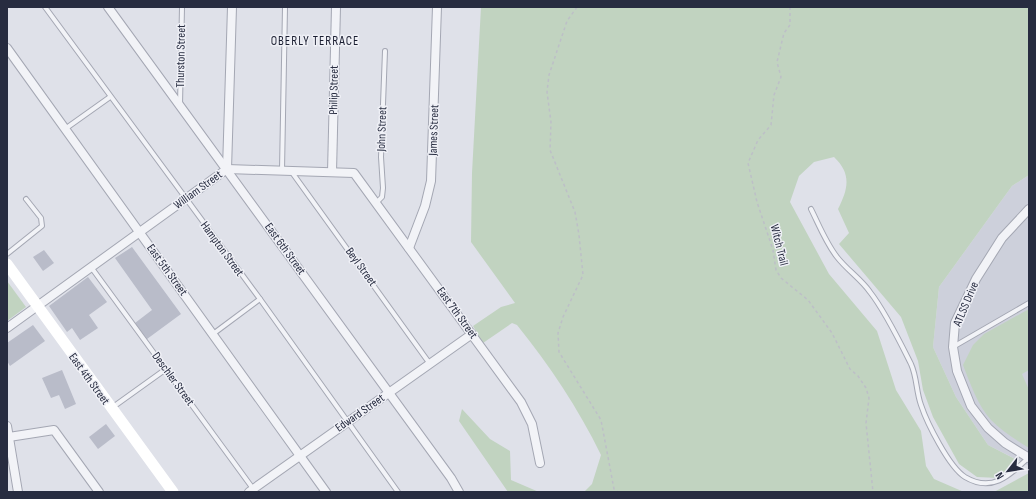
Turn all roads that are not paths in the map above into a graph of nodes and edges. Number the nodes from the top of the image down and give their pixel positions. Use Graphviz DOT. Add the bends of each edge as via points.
graph roads {
  1 [pos="45,7"];
  2 [pos="108,7"];
  3 [pos="182,7"];
  4 [pos="232,7"];
  5 [pos="285,7"];
  6 [pos="336,7"];
  7 [pos="437,7"];
  8 [pos="7,48"];
  9 [pos="385,51"];
  10 [pos="110,97"];
  11 [pos="180,105"];
  12 [pos="65,129"];
  13 [pos="227,169"];
  14 [pos="282,170"];
  15 [pos="291,171"];
  16 [pos="332,172"];
  17 [pos="26,199"];
  18 [pos="186,199"];
  19 [pos="376,203"];
  20 [pos="811,209"];
  21 [pos="1029,209"];
  22 [pos="139,232"];
  23 [pos="409,248"];
  24 [pos="7,254"];
  25 [pos="7,264"];
  26 [pos="91,267"];
  27 [pos="260,300"];
  28 [pos="1029,303"];
  29 [pos="37,306"];
  30 [pos="7,328"];
  31 [pos="213,334"];
  32 [pos="472,334"];
  33 [pos="953,347"];
  34 [pos="430,364"];
  35 [pos="166,369"];
  36 [pos="389,392"];
  37 [pos="111,409"];
  38 [pos="348,422"];
  39 [pos="7,426"];
  40 [pos="9,437"];
  41 [pos="300,456"];
  42 [pos="1029,458"];
  43 [pos="540,463"];
  44 [pos="252,491"];
  45 [pos="18,492"];
  46 [pos="99,492"];
  47 [pos="173,492"];
  48 [pos="326,492"];
  49 [pos="398,492"];
  50 [pos="459,492"];
  1 -- 10 [label="lane, Hampton Street"];
  2 -- 11 [label="street, East 6th Street"];
  3 -- 11 [label="lane, Thurston Street"];
  4 -- 13 [label="street, William Street"];
  5 -- 14 [label="lane"];
  6 -- 16 [label="street, Philip Street"];
  7 -- 23 [label="street, James Street" via="432,181"];
  8 -- 12 [label="street, East 5th Street"];
  9 -- 19 [label="lane, John Street" via="381,157 383,188 382,197"];
  10 -- 12 [label="lane"];
  10 -- 18 [label="lane, Hampton Street"];
  11 -- 13 [label="street, East 6th Street"];
  12 -- 22 [label="street, East 5th Street"];
  13 -- 14 [label="street"];
  13 -- 18 [label="street, William Street"];
  13 -- 36 [label="street, East 6th Street"];
  14 -- 15 [label="street"];
  15 -- 16 [label="street"];
  15 -- 34 [label="lane, Beyl Street"];
  16 -- 19 [label="street, East 7th Street" via="354,173"];
  17 -- 24 [label="lane" via="41,218 42,226"];
  18 -- 22 [label="street, William Street"];
  18 -- 27 [label="lane, Hampton Street"];
  19 -- 23 [label="street, East 7th Street"];
  20 -- 42 [label="lane" via="836,256 871,293 888,321 911,365 921,406 954,466 972,481 982,484 993,483"];
  21 -- 33 [label="street, ATLSS Drive" via="1002,238 976,279 955,323"];
  22 -- 26 [label="street, William Street"];
  22 -- 31 [label="street, East 5th Street"];
  23 -- 32 [label="street, East 7th Street"];
  25 -- 29 [label="main road, East 4th Street"];
  26 -- 29 [label="street, William Street"];
  26 -- 35 [label="lane, Deschler Street"];
  27 -- 31 [label="lane"];
  27 -- 38 [label="lane, Hampton Street"];
  28 -- 33 [label="lane"];
  29 -- 30 [label="street, William Street"];
  29 -- 37 [label="main road, East 4th Street"];
  31 -- 41 [label="street, East 5th Street"];
  32 -- 34 [label="street, Edward Street"];
  32 -- 43 [label="street, East 7th Street" via="526,409 535,434"];
  33 -- 42 [label="street, ATLSS Drive" via="956,371 970,406 988,428 1005,443"];
  34 -- 36 [label="street, Edward Street"];
  35 -- 37 [label="lane"];
  35 -- 44 [label="lane, Deschler Street"];
  36 -- 38 [label="street, Edward Street"];
  36 -- 50 [label="street, East 6th Street"];
  37 -- 47 [label="main road, East 4th Street"];
  38 -- 41 [label="street, Edward Street"];
  38 -- 49 [label="lane, Hampton Street"];
  39 -- 40 [label="street"];
  40 -- 45 [label="street"];
  40 -- 46 [label="street" via="54,430"];
  41 -- 44 [label="street, Edward Street"];
  41 -- 48 [label="street, East 5th Street"];
}
